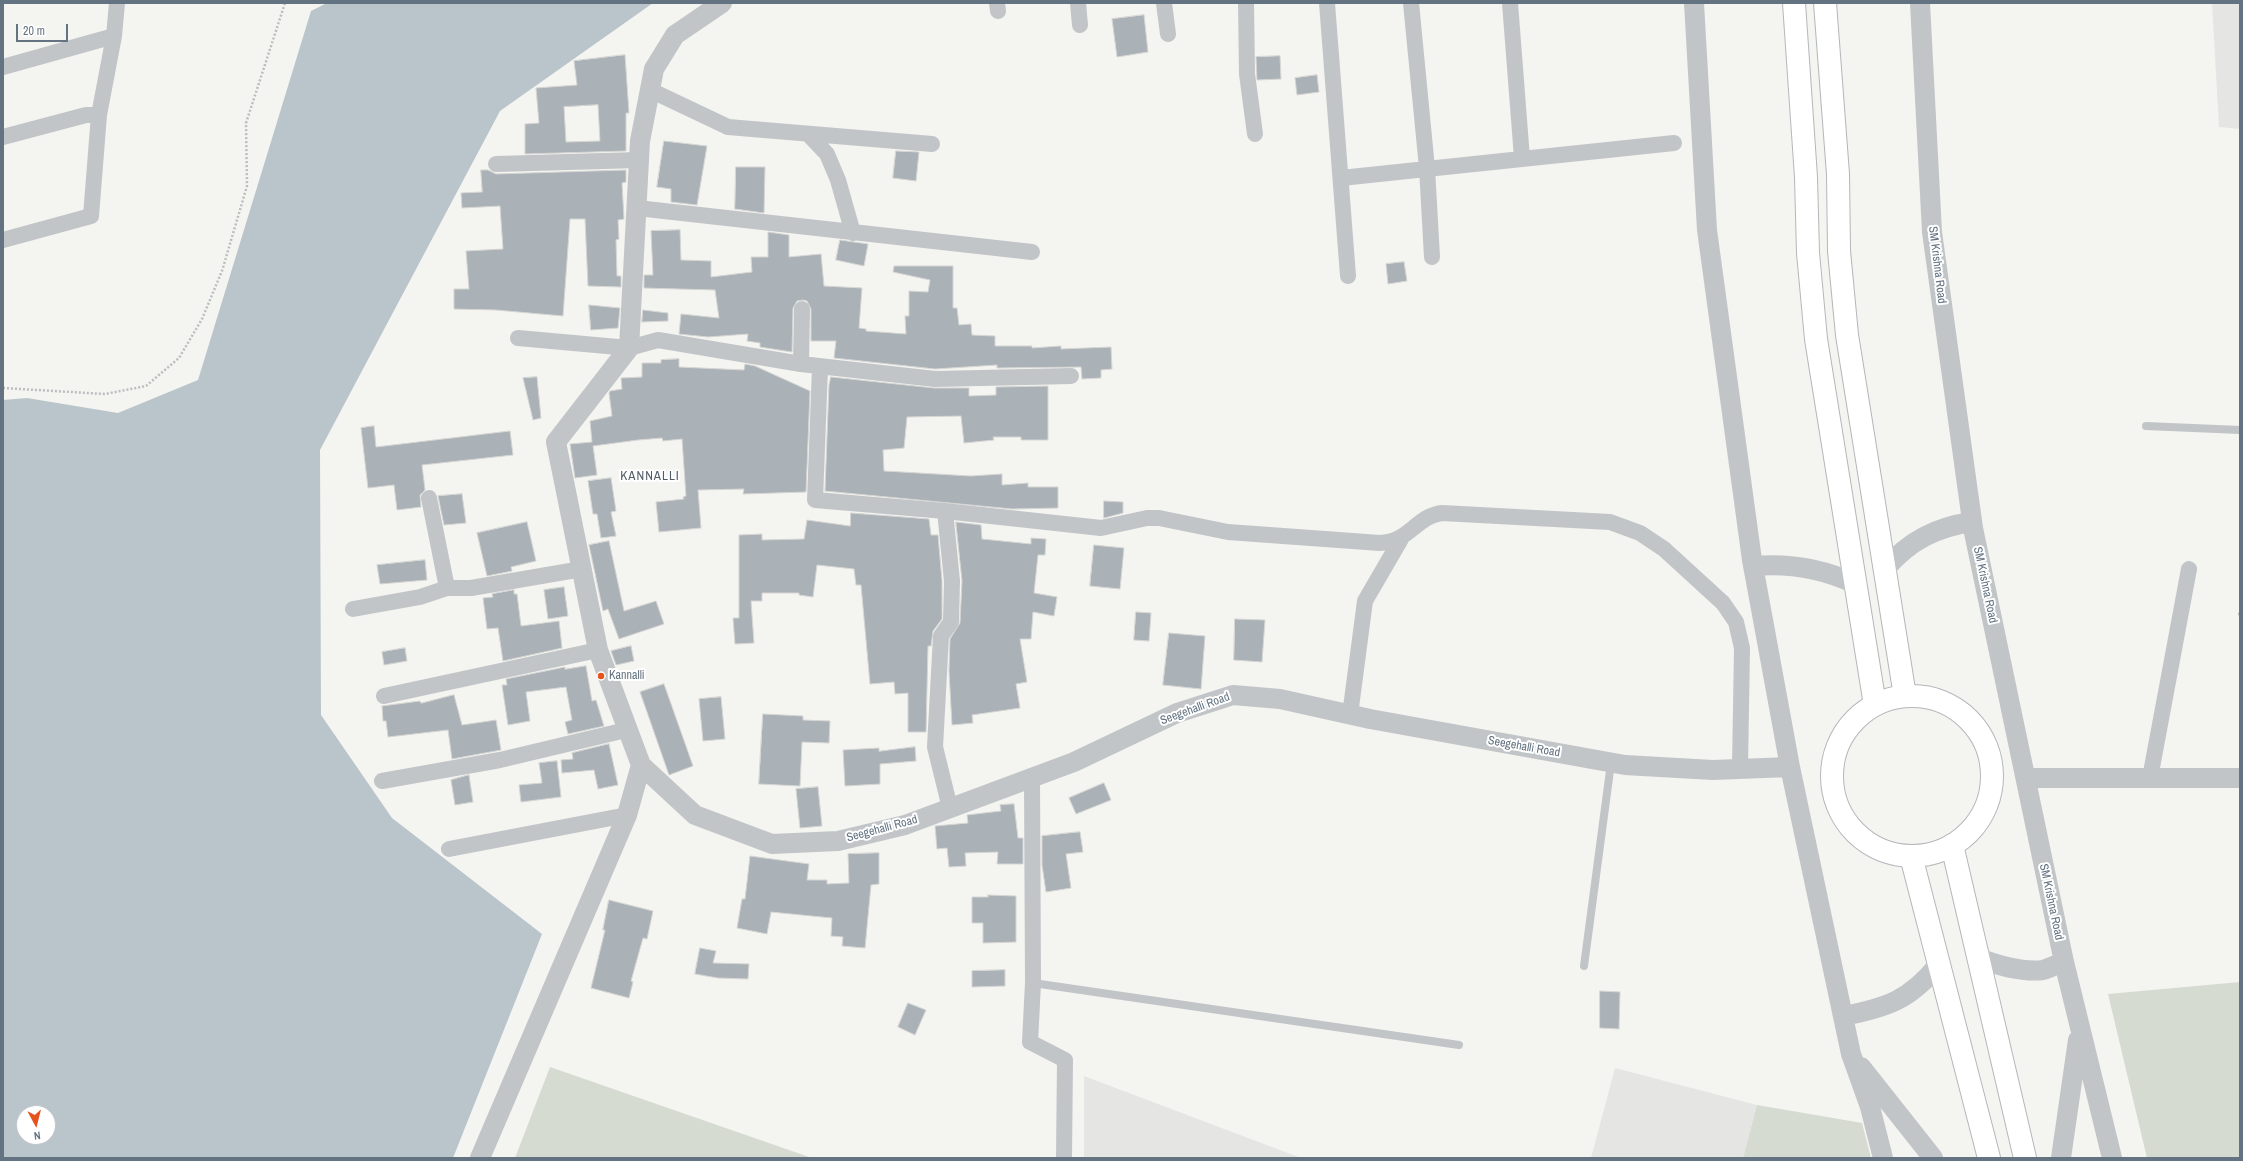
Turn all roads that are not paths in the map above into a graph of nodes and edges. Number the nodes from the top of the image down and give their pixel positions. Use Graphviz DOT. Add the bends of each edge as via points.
graph roads {
  1 [pos="117,3"];
  2 [pos="722,3"];
  3 [pos="1078,3"];
  4 [pos="1164,3"];
  5 [pos="1246,3"];
  6 [pos="1327,3"];
  7 [pos="1411,3"];
  8 [pos="1510,3"];
  9 [pos="1694,3"];
  10 [pos="1794,3"];
  11 [pos="1825,3"];
  12 [pos="1920,3"];
  13 [pos="1080,25"];
  14 [pos="1168,34"];
  15 [pos="114,36"];
  16 [pos="3,67"];
  17 [pos="650,90"];
  18 [pos="100,115"];
  19 [pos="808,134"];
  20 [pos="1255,134"];
  21 [pos="3,137"];
  22 [pos="1674,143"];
  23 [pos="932,144"];
  24 [pos="1522,158"];
  25 [pos="639,160"];
  26 [pos="496,164"];
  27 [pos="1427,168"];
  28 [pos="1340,178"];
  29 [pos="637,208"];
  30 [pos="853,233"];
  31 [pos="3,240"];
  32 [pos="1032,252"];
  33 [pos="1432,257"];
  34 [pos="1348,276"];
  35 [pos="802,309"];
  36 [pos="518,338"];
  37 [pos="629,348"];
  38 [pos="801,364"];
  39 [pos="820,367"];
  40 [pos="1071,376"];
  41 [pos="2146,426"];
  42 [pos="2240,430"];
  43 [pos="429,498"];
  44 [pos="945,511"];
  45 [pos="1972,522"];
  46 [pos="1401,539"];
  47 [pos="1753,566"];
  48 [pos="582,569"];
  49 [pos="1884,569"];
  50 [pos="2189,569"];
  51 [pos="1855,584"];
  52 [pos="447,588"];
  53 [pos="353,609"];
  54 [pos="598,650"];
  55 [pos="384,696"];
  56 [pos="1905,696"];
  57 [pos="1875,705"];
  58 [pos="1350,715"];
  59 [pos="626,730"];
  60 [pos="1611,763"];
  61 [pos="641,765"];
  62 [pos="1790,767"];
  63 [pos="1740,768"];
  64 [pos="1032,778"];
  65 [pos="2026,778"];
  66 [pos="2150,778"];
  67 [pos="2240,778"];
  68 [pos="382,781"];
  69 [pos="950,808"];
  70 [pos="627,815"];
  71 [pos="1952,845"];
  72 [pos="449,849"];
  73 [pos="1911,856"];
  74 [pos="1978,958"];
  75 [pos="2064,962"];
  76 [pos="1938,965"];
  77 [pos="1584,966"];
  78 [pos="1033,983"];
  79 [pos="1843,1016"];
  80 [pos="2079,1030"];
  81 [pos="1459,1045"];
  82 [pos="1851,1054"];
  83 [pos="480,1158"];
  84 [pos="1064,1158"];
  85 [pos="1883,1158"];
  86 [pos="1933,1158"];
  87 [pos="1989,1158"];
  88 [pos="2025,1158"];
  89 [pos="2061,1158"];
  90 [pos="2112,1158"];
  1 -- 15 [label="street"];
  2 -- 17 [label="street" via="676,35 654,69"];
  3 -- 13 [label="street"];
  4 -- 14 [label="street"];
  5 -- 20 [label="street" via="1247,74"];
  6 -- 28 [label="street"];
  7 -- 27 [label="street"];
  8 -- 24 [label="street"];
  9 -- 47 [label="street" via="1707,230"];
  10 -- 51 [label="highway" via="1806,176 1810,292"];
  11 -- 49 [label="highway" via="1838,174 1841,289"];
  12 -- 45 [label="street, SM Krishna Road" via="1932,232"];
  15 -- 16 [label="street"];
  15 -- 18 [label="street"];
  17 -- 19 [label="street" via="728,127"];
  17 -- 25 [label="street"];
  18 -- 21 [label="street" via="86,115"];
  18 -- 31 [label="street" via="90,216"];
  19 -- 23 [label="street"];
  19 -- 30 [label="street" via="827,154 838,180"];
  22 -- 24 [label="street"];
  24 -- 27 [label="street"];
  25 -- 26 [label="street"];
  25 -- 29 [label="street"];
  27 -- 28 [label="street"];
  27 -- 33 [label="street"];
  28 -- 34 [label="street"];
  29 -- 30 [label="street"];
  29 -- 37 [label="street"];
  30 -- 32 [label="street"];
  35 -- 38 [label="street"];
  36 -- 37 [label="street"];
  37 -- 38 [label="street" via="658,340"];
  37 -- 48 [label="street" via="556,442"];
  38 -- 39 [label="street"];
  39 -- 40 [label="street" via="935,379"];
  39 -- 44 [label="street" via="815,500"];
  41 -- 42 [label="lane"];
  43 -- 52 [label="street"];
  44 -- 46 [label="street" via="1101,528 1147,518 1159,518 1238,533 1380,543"];
  44 -- 69 [label="street" via="952,581 951,622 940,636 934,747"];
  45 -- 49 [label="street" via="1947,526 1921,537 1907,546"];
  45 -- 65 [label="street, SM Krishna Road"];
  46 -- 58 [label="street" via="1366,601"];
  46 -- 63 [label="street" via="1426,518 1442,513 1610,522 1640,533 1664,549 1723,603 1736,622 1742,648"];
  47 -- 51 [label="street" via="1805,567 1839,576"];
  47 -- 62 [label="street"];
  48 -- 52 [label="street" via="471,588"];
  48 -- 54 [label="street"];
  49 -- 56 [label="highway"];
  50 -- 66 [label="street"];
  51 -- 57 [label="highway"];
  52 -- 53 [label="street" via="420,597"];
  54 -- 55 [label="street"];
  54 -- 59 [label="street"];
  56 -- 57 [label="highway"];
  56 -- 71 [label="highway" via="1931,698 1959,711 1980,733 1988,753 1992,774 1987,803 1973,828"];
  57 -- 73 [label="highway" via="1860,715 1841,738 1832,766 1833,795 1845,821 1866,842 1893,854"];
  58 -- 60 [label="street, Seegehalli Road"];
  58 -- 64 [label="street, Seegehalli Road" via="1280,699 1233,695 1177,713 1074,762"];
  59 -- 61 [label="street"];
  59 -- 68 [label="street" via="500,760"];
  60 -- 63 [label="street, Seegehalli Road" via="1713,770"];
  60 -- 77 [label="lane"];
  61 -- 69 [label="street, Seegehalli Road" via="695,815 772,844 838,841 905,826"];
  61 -- 70 [label="street"];
  62 -- 63 [label="street, Seegehalli Road"];
  62 -- 79 [label="street"];
  64 -- 69 [label="street, Seegehalli Road"];
  64 -- 78 [label="street"];
  65 -- 66 [label="street"];
  65 -- 75 [label="street, SM Krishna Road"];
  66 -- 67 [label="street"];
  70 -- 72 [label="street"];
  70 -- 83 [label="street"];
  71 -- 73 [label="highway" via="1936,852"];
  71 -- 74 [label="highway"];
  73 -- 76 [label="highway"];
  74 -- 75 [label="street" via="2025,970 2042,970"];
  74 -- 88 [label="highway"];
  75 -- 80 [label="street, SM Krishna Road"];
  76 -- 79 [label="street" via="1918,987 1891,1004 1876,1010"];
  76 -- 87 [label="highway"];
  78 -- 81 [label="lane"];
  78 -- 84 [label="street" via="1030,1042 1065,1060"];
  79 -- 82 [label="street"];
  80 -- 89 [label="street"];
  80 -- 90 [label="street, SM Krishna Road"];
  82 -- 85 [label="street" via="1870,1107"];
  82 -- 86 [label="street"];
}
